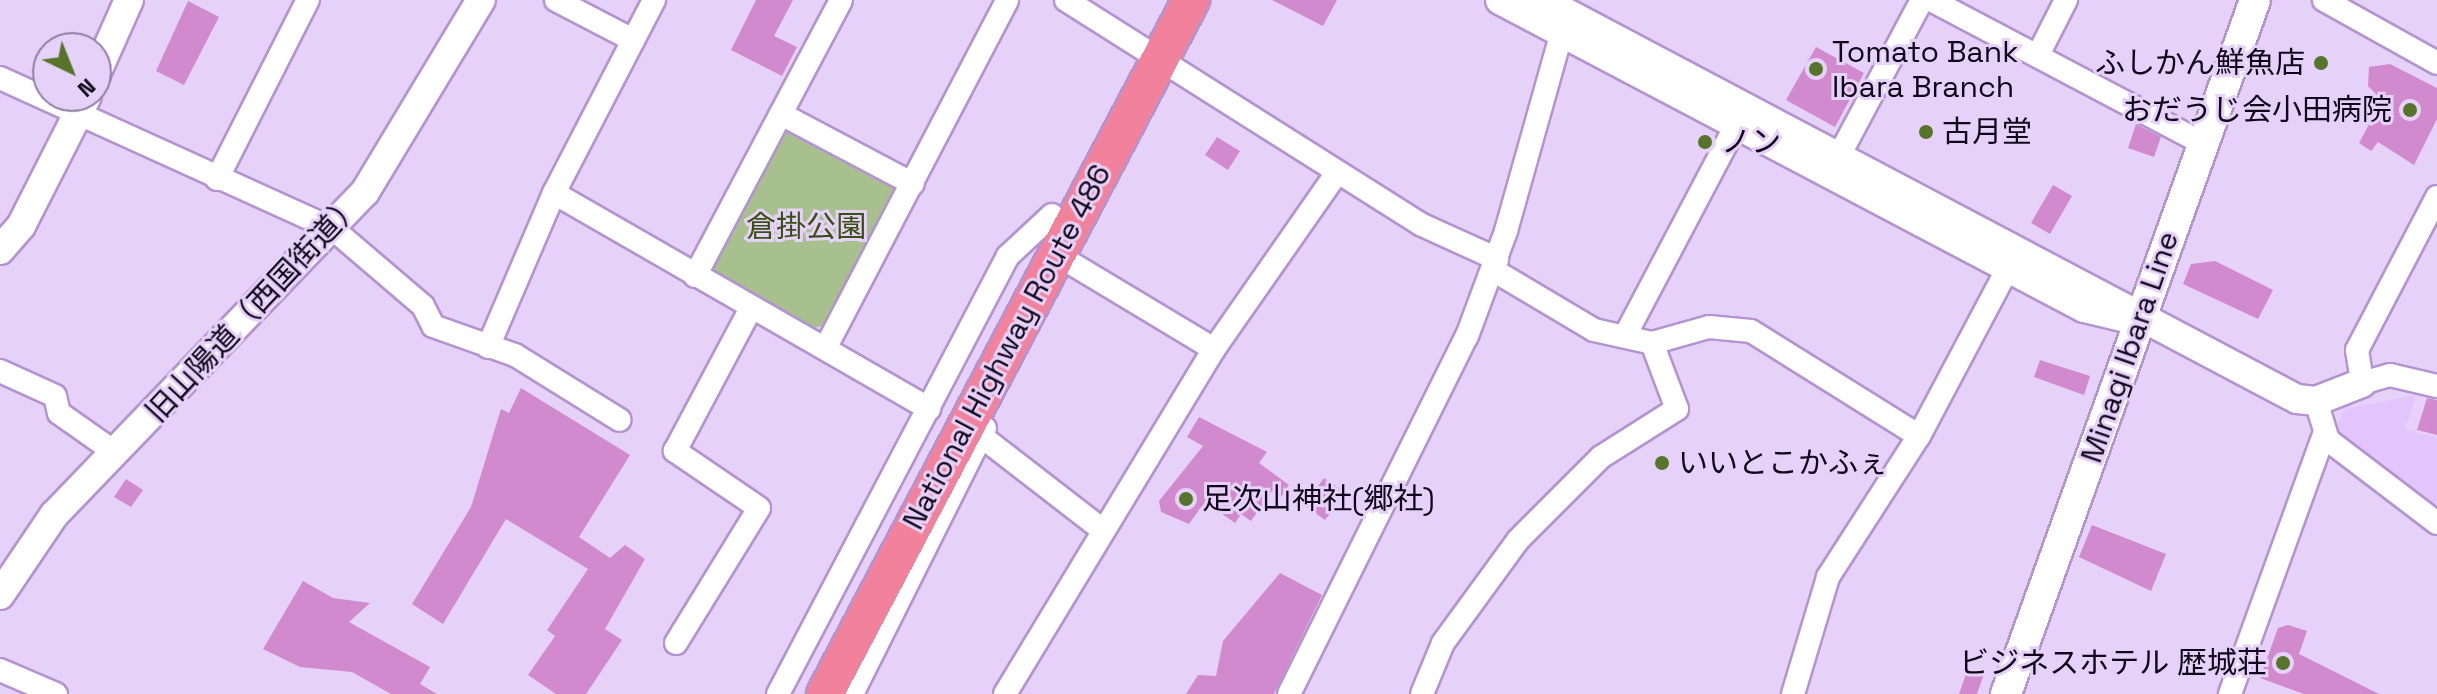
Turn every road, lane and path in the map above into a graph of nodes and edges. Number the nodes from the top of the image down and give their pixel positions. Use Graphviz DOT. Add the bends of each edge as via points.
graph roads {
  1 [pos="129,0"];
  2 [pos="308,0"];
  3 [pos="481,0"];
  4 [pos="556,0"];
  5 [pos="654,0"];
  6 [pos="841,0"];
  7 [pos="1007,0"];
  8 [pos="1066,0"];
  9 [pos="1164,0"];
  10 [pos="1191,0"];
  11 [pos="1500,0"];
  12 [pos="1922,0"];
  13 [pos="1931,0"];
  14 [pos="2066,0"];
  15 [pos="2255,0"];
  16 [pos="2324,0"];
  17 [pos="1560,12"];
  18 [pos="112,38"];
  19 [pos="633,40"];
  20 [pos="1149,52"];
  21 [pos="2038,55"];
  22 [pos="2437,63"];
  23 [pos="0,78"];
  24 [pos="32,89"];
  25 [pos="79,112"];
  26 [pos="93,112"];
  27 [pos="781,114"];
  28 [pos="1741,116"];
  29 [pos="2202,143"];
  30 [pos="1840,154"];
  31 [pos="1337,173"];
  32 [pos="217,179"];
  33 [pos="913,184"];
  34 [pos="554,193"];
  35 [pos="2437,197"];
  36 [pos="1061,219"];
  37 [pos="333,229"];
  38 [pos="0,250"];
  39 [pos="2013,257"];
  40 [pos="1069,262"];
  41 [pos="1495,264"];
  42 [pos="695,276"];
  43 [pos="751,308"];
  44 [pos="2138,321"];
  45 [pos="1626,334"];
  46 [pos="1652,343"];
  47 [pos="827,345"];
  48 [pos="488,347"];
  49 [pos="1214,349"];
  50 [pos="0,371"];
  51 [pos="2362,383"];
  52 [pos="2437,386"];
  53 [pos="2316,401"];
  54 [pos="929,409"];
  55 [pos="620,420"];
  56 [pos="2324,435"];
  57 [pos="981,436"];
  58 [pos="1919,436"];
  59 [pos="116,453"];
  60 [pos="2437,523"];
  61 [pos="1100,528"];
  62 [pos="870,589"];
  63 [pos="0,595"];
  64 [pos="676,643"];
  65 [pos="0,670"];
  66 [pos="56,694"];
  67 [pos="778,694"];
  68 [pos="805,694"];
  69 [pos="825,694"];
  70 [pos="852,694"];
  71 [pos="1005,694"];
  72 [pos="1289,694"];
  73 [pos="1422,694"];
  74 [pos="1793,694"];
  75 [pos="2006,694"];
  76 [pos="2230,694"];
  1 -- 18 [label="street"];
  2 -- 32 [label="street"];
  3 -- 37 [label="street, 旧山陽道（西国街道）" via="365,192"];
  4 -- 19 [label="street"];
  5 -- 19 [label="street"];
  6 -- 27 [label="street"];
  7 -- 33 [label="street"];
  8 -- 20 [label="street"];
  9 -- 20 [label="highway, National Highway Route 486"];
  10 -- 20 [label="highway, National Highway Route 486"];
  11 -- 17 [label="street"];
  12 -- 30 [label="street"];
  13 -- 21 [label="street"];
  14 -- 21 [label="street"];
  15 -- 29 [label="main road, Minagi Ibara Line"];
  16 -- 22 [label="street"];
  17 -- 28 [label="street"];
  17 -- 41 [label="street"];
  19 -- 34 [label="street"];
  20 -- 31 [label="street"];
  20 -- 36 [label="highway, National Highway Route 486"];
  21 -- 29 [label="street"];
  23 -- 24 [label="street"];
  25 -- 38 [label="street" via="21,226"];
  26 -- 32 [label="street"];
  27 -- 33 [label="street"];
  27 -- 42 [label="street"];
  28 -- 30 [label="street"];
  28 -- 39 [label="street"];
  28 -- 45 [label="street"];
  29 -- 44 [label="main road, Minagi Ibara Line"];
  30 -- 39 [label="street"];
  31 -- 41 [label="street"];
  31 -- 49 [label="street"];
  32 -- 37 [label="street"];
  33 -- 47 [label="street"];
  34 -- 42 [label="street"];
  34 -- 48 [label="street"];
  35 -- 51 [label="street" via="2360,335"];
  36 -- 40 [label="street"];
  36 -- 54 [label="street" via="1008,256"];
  36 -- 62 [label="highway, National Highway Route 486"];
  37 -- 48 [label="street" via="423,306 433,326"];
  37 -- 59 [label="street, 旧山陽道（西国街道）"];
  39 -- 44 [label="street"];
  39 -- 58 [label="street"];
  40 -- 49 [label="street"];
  40 -- 57 [label="street"];
  41 -- 45 [label="street" via="1569,320"];
  41 -- 72 [label="street" via="1434,411"];
  42 -- 43 [label="street"];
  43 -- 47 [label="street"];
  43 -- 64 [label="street" via="675,451 759,508"];
  44 -- 53 [label="street" via="2297,399"];
  44 -- 75 [label="main road, Minagi Ibara Line"];
  45 -- 46 [label="street"];
  46 -- 58 [label="street" via="1709,327 1751,331"];
  46 -- 73 [label="street" via="1677,409 1601,457 1518,540 1443,643"];
  47 -- 54 [label="street"];
  48 -- 55 [label="street" via="535,366"];
  49 -- 61 [label="street"];
  50 -- 59 [label="street" via="55,396 59,413"];
  51 -- 52 [label="street" via="2390,375"];
  51 -- 53 [label="street"];
  53 -- 56 [label="street"];
  54 -- 67 [label="street"];
  56 -- 60 [label="street"];
  56 -- 76 [label="street"];
  57 -- 61 [label="street"];
  57 -- 70 [label="street"];
  58 -- 74 [label="street" via="1828,577"];
  59 -- 63 [label="street, 旧山陽道（西国街道）" via="54,515"];
  61 -- 71 [label="street"];
  62 -- 68 [label="highway, National Highway Route 486"];
  62 -- 69 [label="highway, National Highway Route 486"];
  65 -- 66 [label="street"];
}
